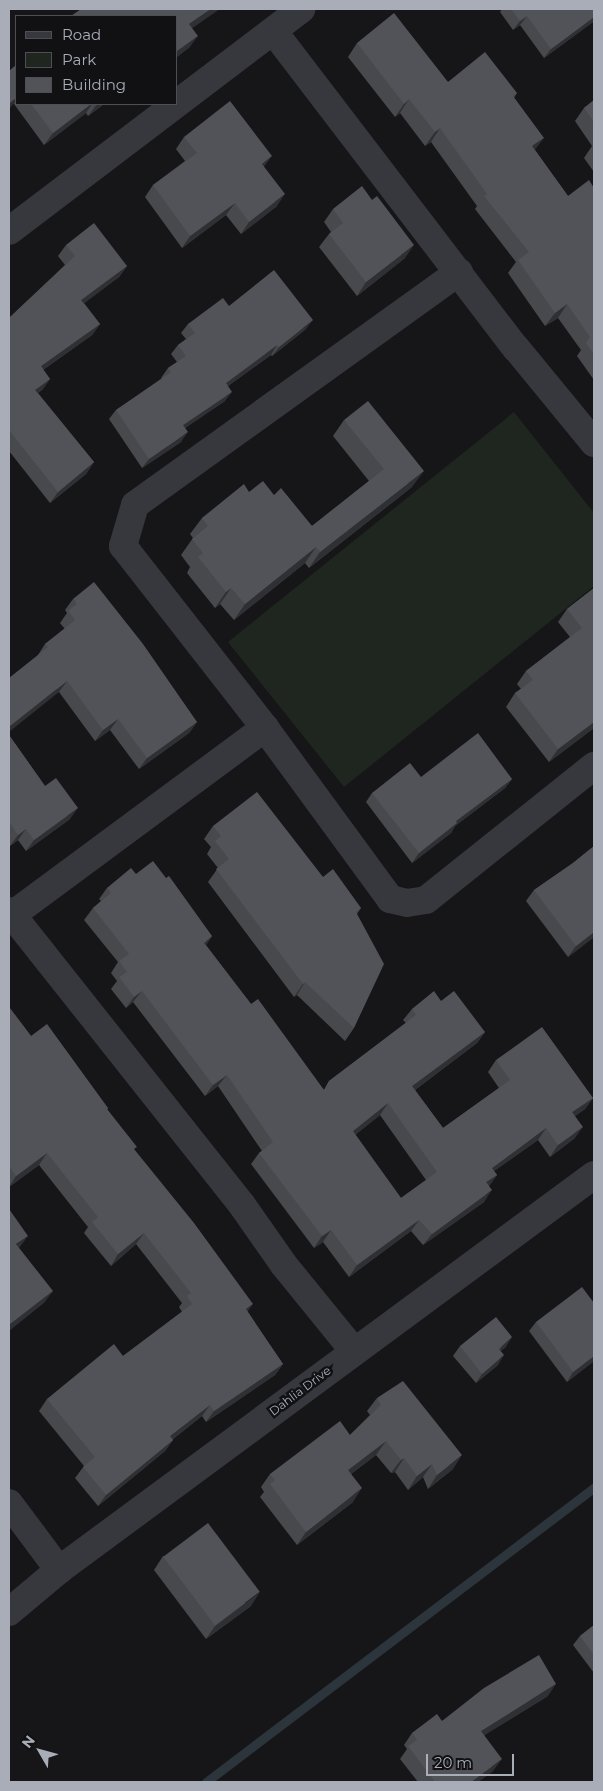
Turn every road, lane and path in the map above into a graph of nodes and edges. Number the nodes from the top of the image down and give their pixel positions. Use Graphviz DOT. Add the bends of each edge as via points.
graph roads {
  1 [pos="302,9"];
  2 [pos="274,32"];
  3 [pos="178,104"];
  4 [pos="177,105"];
  5 [pos="9,231"];
  6 [pos="459,272"];
  7 [pos="594,444"];
  8 [pos="265,728"];
  9 [pos="594,766"];
  10 [pos="10,913"];
  11 [pos="594,1175"];
  12 [pos="354,1351"];
  13 [pos="9,1503"];
  14 [pos="59,1570"];
  15 [pos="9,1612"];
  1 -- 2 [label="street"];
  2 -- 3 [label="street"];
  2 -- 6 [label="street"];
  4 -- 5 [label="street"];
  6 -- 7 [label="street"];
  6 -- 8 [label="street" via="135,505 123,546"];
  8 -- 9 [label="street" via="390,899 407,903 426,900"];
  8 -- 10 [label="street"];
  10 -- 12 [label="street"];
  11 -- 12 [label="street, Dahlia Drive"];
  12 -- 14 [label="street, Dahlia Drive"];
  13 -- 14 [label="street"];
  14 -- 15 [label="street, Dahlia Drive"];
}
